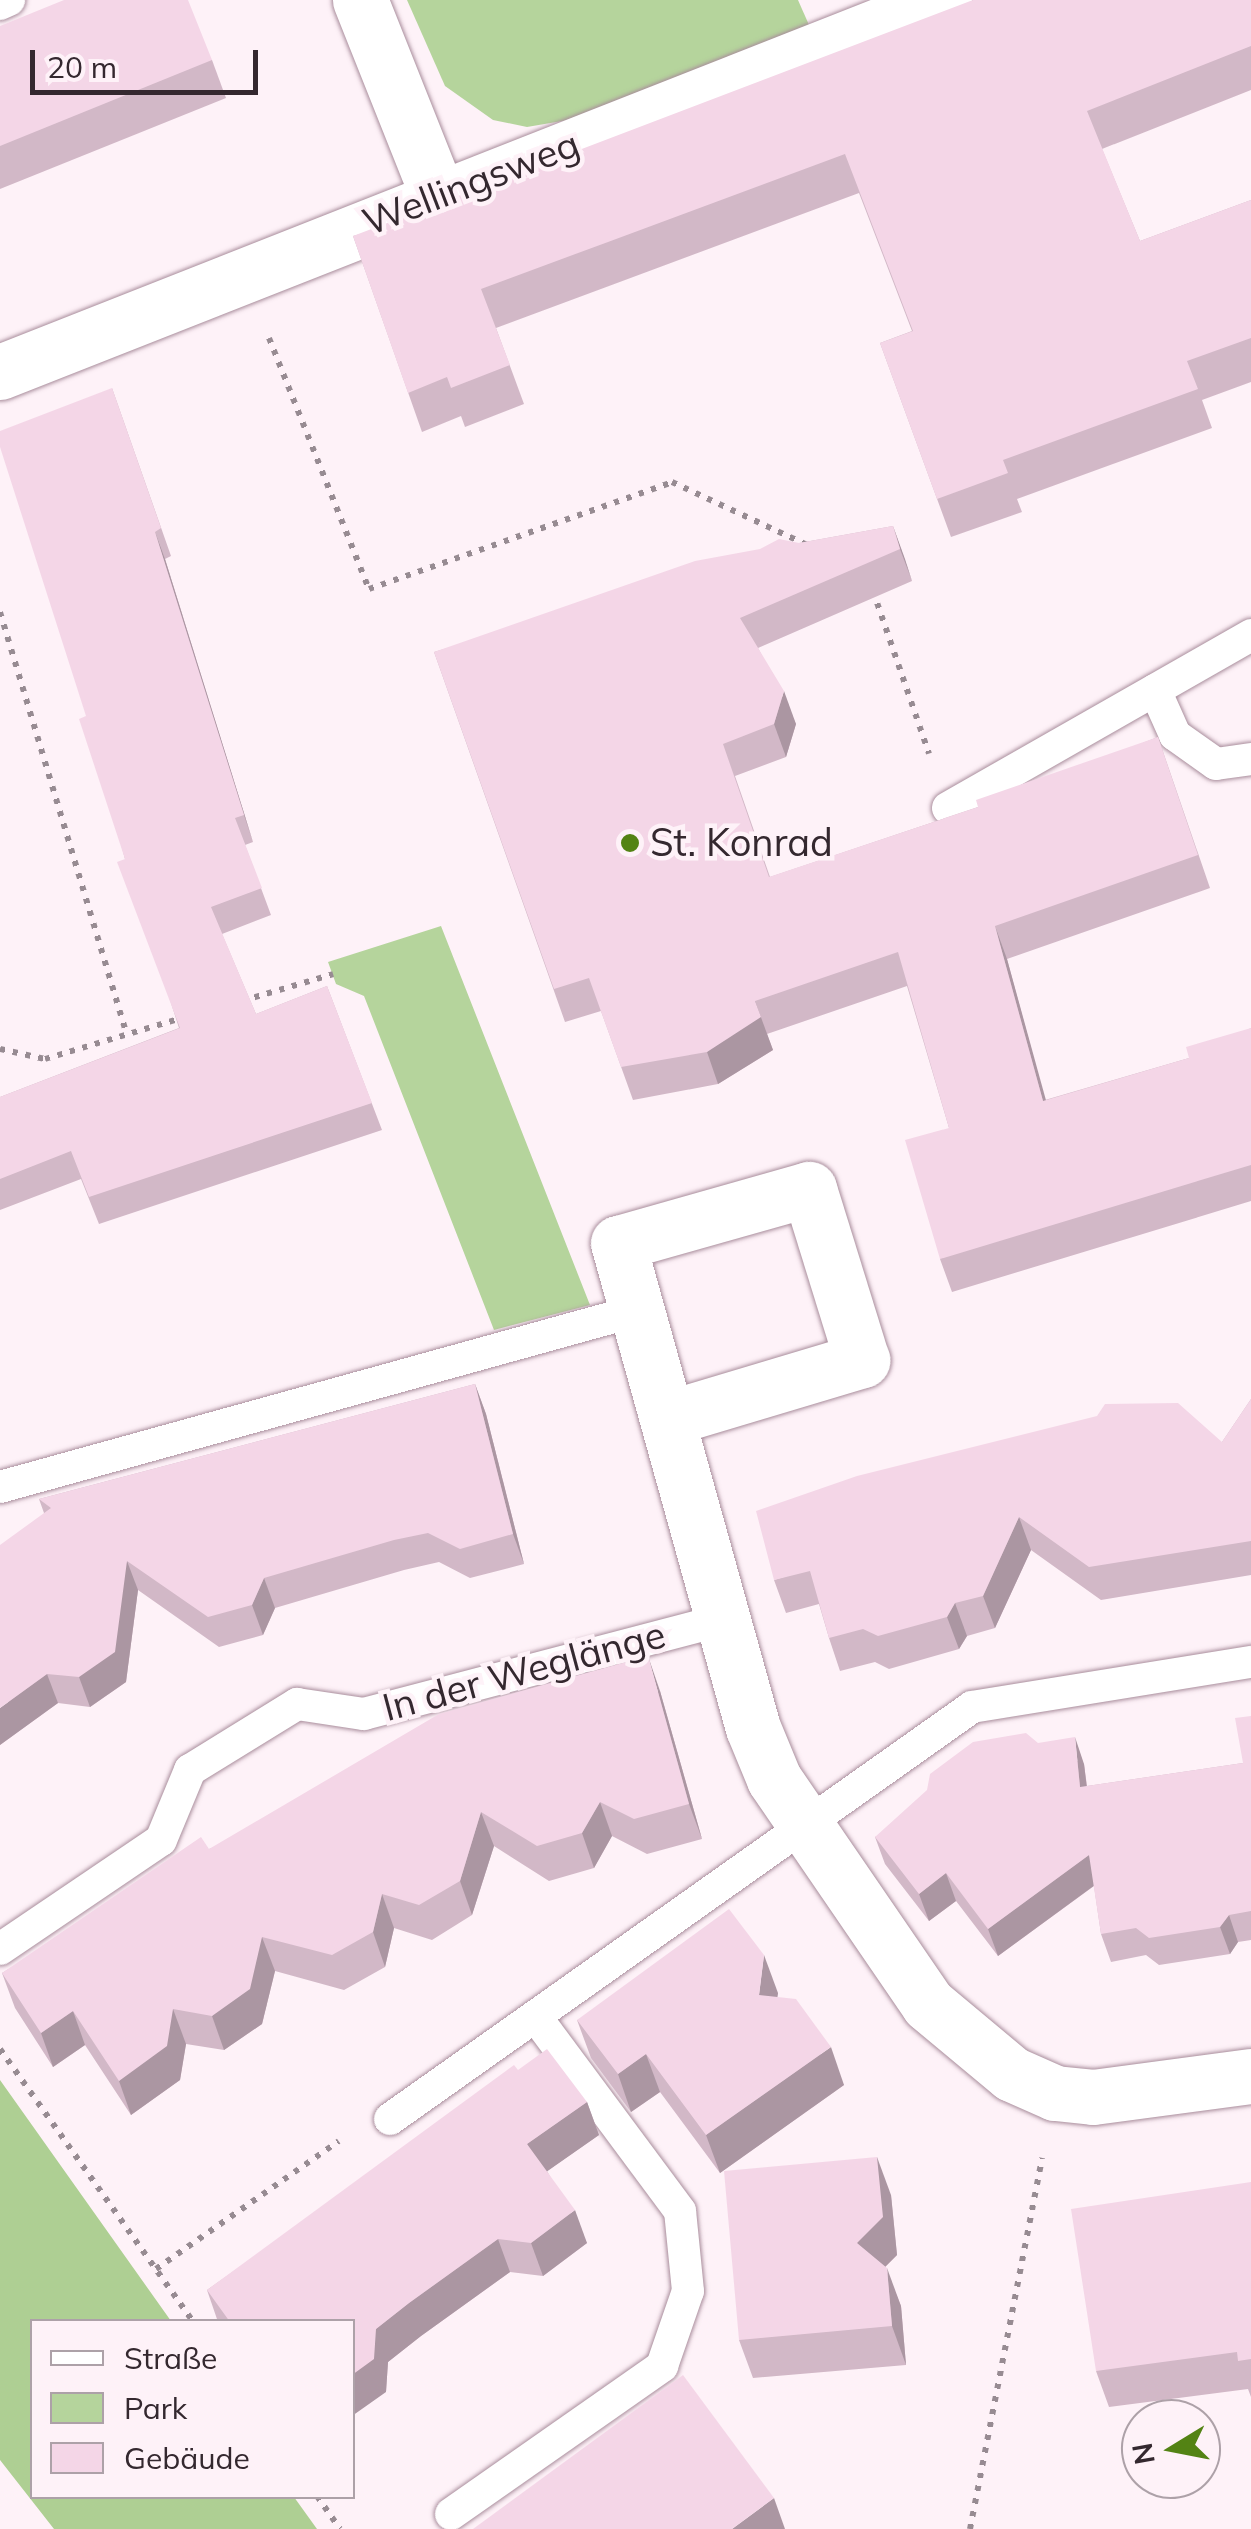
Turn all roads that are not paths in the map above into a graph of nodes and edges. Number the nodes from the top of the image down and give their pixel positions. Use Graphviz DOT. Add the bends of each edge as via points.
graph roads {
  1 [pos="9,0"];
  2 [pos="360,0"];
  3 [pos="944,0"];
  4 [pos="0,4"];
  5 [pos="438,196"];
  6 [pos="0,372"];
  7 [pos="1251,635"];
  8 [pos="1154,690"];
  9 [pos="1251,759"];
  10 [pos="948,808"];
  11 [pos="639,1310"];
  12 [pos="668,1418"];
  13 [pos="0,1487"];
  14 [pos="726,1618"];
  15 [pos="1251,1662"];
  16 [pos="804,1826"];
  17 [pos="0,1949"];
  18 [pos="536,2017"];
  19 [pos="1251,2076"];
  20 [pos="390,2119"];
  21 [pos="451,2514"];
  1 -- 4 [label="lane"];
  2 -- 5 [label="street"];
  3 -- 5 [label="street, Wellingsweg"];
  5 -- 6 [label="street, Wellingsweg"];
  7 -- 8 [label="lane"];
  8 -- 9 [label="lane" via="1175,734 1216,764"];
  8 -- 10 [label="lane"];
  11 -- 12 [label="street"];
  11 -- 12 [label="street" via="618,1243 808,1189 862,1360"];
  11 -- 13 [label="lane"];
  12 -- 14 [label="street"];
  14 -- 16 [label="street" via="752,1728"];
  14 -- 17 [label="lane, In der Weglänge" via="364,1714 296,1704 190,1770 160,1840"];
  15 -- 16 [label="lane" via="972,1707"];
  16 -- 18 [label="lane"];
  16 -- 19 [label="street" via="928,2004 1012,2074 1055,2093 1130,2095"];
  18 -- 20 [label="lane"];
  18 -- 21 [label="lane" via="680,2211 688,2291 662,2366"];
}
